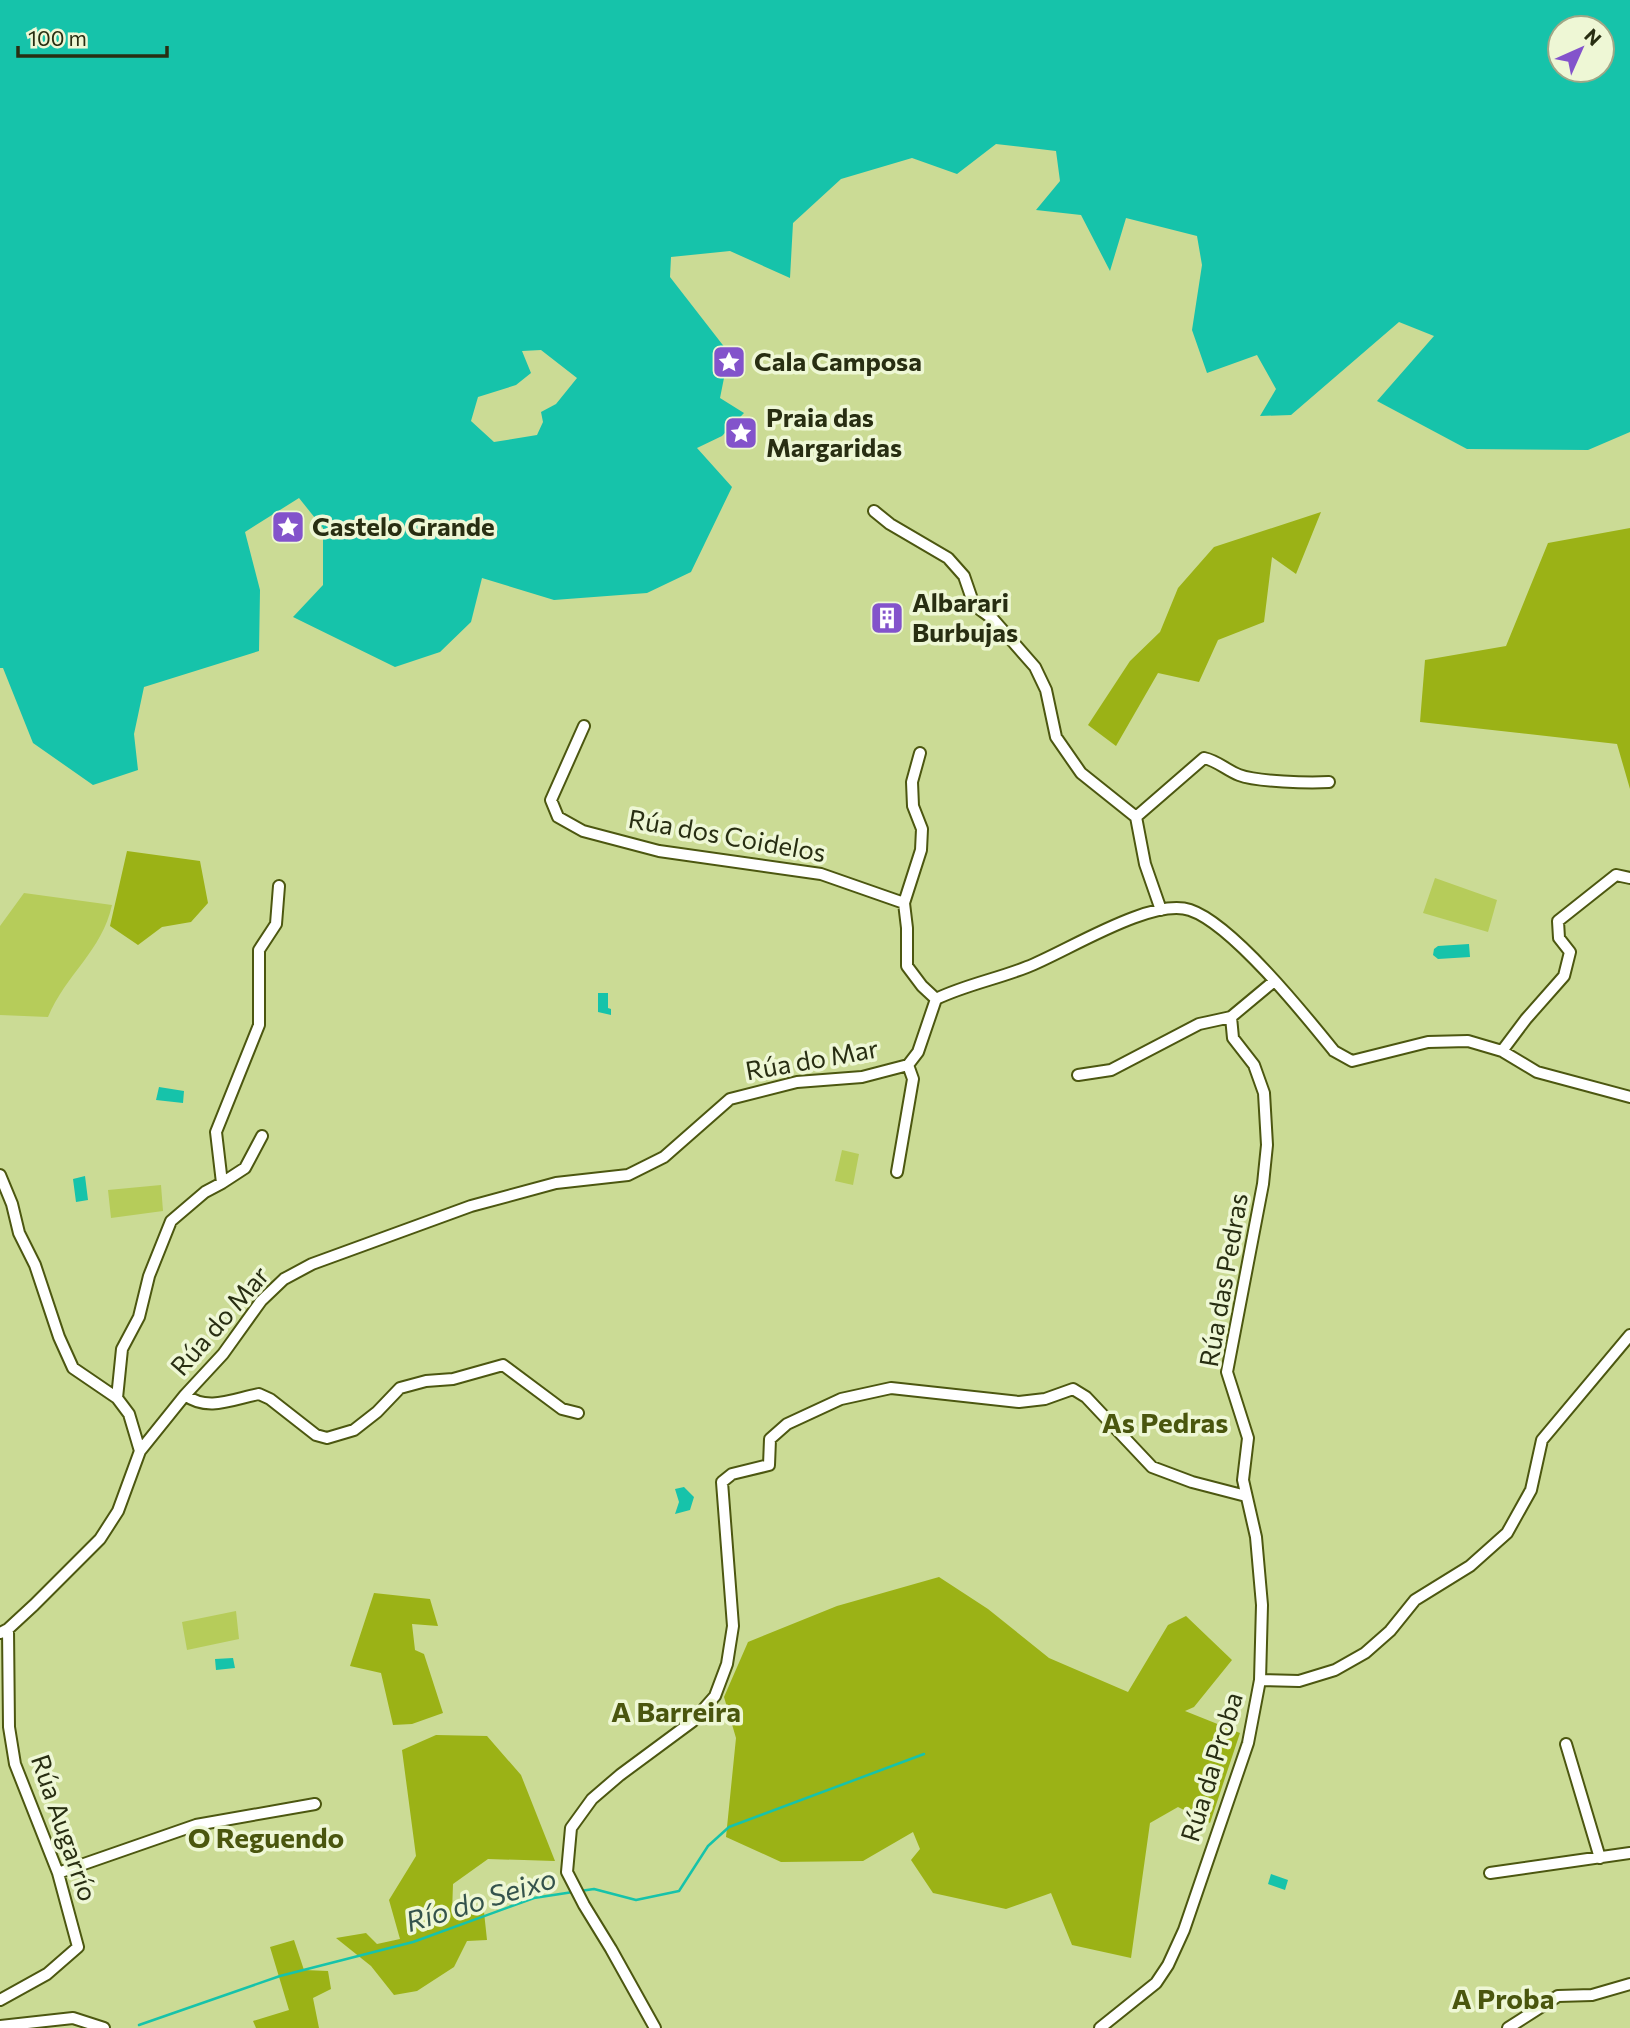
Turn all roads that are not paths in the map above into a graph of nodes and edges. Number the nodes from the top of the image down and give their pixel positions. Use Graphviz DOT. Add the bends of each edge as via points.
graph roads {
  1 [pos="874,511"];
  2 [pos="584,726"];
  3 [pos="920,753"];
  4 [pos="1329,782"];
  5 [pos="1136,817"];
  6 [pos="1630,878"];
  7 [pos="279,886"];
  8 [pos="904,903"];
  9 [pos="1161,910"];
  10 [pos="1273,982"];
  11 [pos="936,999"];
  12 [pos="1231,1017"];
  13 [pos="1502,1051"];
  14 [pos="908,1065"];
  15 [pos="1078,1075"];
  16 [pos="1630,1097"];
  17 [pos="262,1136"];
  18 [pos="897,1172"];
  19 [pos="0,1175"];
  20 [pos="222,1183"];
  21 [pos="1630,1335"];
  22 [pos="185,1395"];
  23 [pos="117,1398"];
  24 [pos="578,1413"];
  25 [pos="140,1451"];
  26 [pos="1246,1496"];
  27 [pos="4,1631"];
  28 [pos="1260,1680"];
  29 [pos="1566,1744"];
  30 [pos="315,1804"];
  31 [pos="1630,1853"];
  32 [pos="1600,1858"];
  33 [pos="58,1873"];
  34 [pos="1490,1873"];
  35 [pos="1630,1984"];
  36 [pos="0,2000"];
  37 [pos="0,2026"];
  38 [pos="104,2028"];
  39 [pos="655,2028"];
  40 [pos="1100,2028"];
  41 [pos="1508,2028"];
  1 -- 5 [label="street" via="948,558 964,576 974,605 993,619 1035,667 1056,737 1081,773"];
  2 -- 8 [label="street, Rúa dos Coidelos" via="551,800 558,817 583,831 659,851 821,874"];
  3 -- 8 [label="street" via="912,782 922,829 921,850"];
  4 -- 5 [label="street" via="1240,775 1204,758"];
  5 -- 9 [label="street" via="1145,864"];
  6 -- 13 [label="street" via="1616,876 1558,921 1559,938 1570,952 1564,976"];
  7 -- 20 [label="street" via="276,924 259,950 259,1025 216,1132"];
  8 -- 11 [label="street" via="907,966"];
  9 -- 10 [label="street" via="1179,907 1200,914 1228,935"];
  9 -- 11 [label="street" via="1030,966"];
  10 -- 12 [label="street"];
  10 -- 13 [label="street" via="1334,1051 1352,1061 1428,1042 1468,1041"];
  11 -- 14 [label="street, Rúa do Mar" via="918,1052"];
  12 -- 15 [label="street" via="1199,1024 1111,1070"];
  12 -- 26 [label="street, Rúa das Pedras" via="1233,1038 1254,1065 1264,1093 1267,1145 1264,1184 1227,1372 1248,1438"];
  13 -- 16 [label="street" via="1537,1072"];
  14 -- 18 [label="street" via="913,1079"];
  14 -- 22 [label="street, Rúa do Mar" via="862,1077 786,1084 730,1098 664,1157 628,1175 556,1183 484,1203 312,1264 284,1279 261,1301 223,1354"];
  17 -- 20 [label="street" via="245,1168"];
  19 -- 23 [label="street" via="73,1368"];
  20 -- 23 [label="street" via="171,1221 139,1317 122,1349"];
  21 -- 28 [label="street, Rúa da Proba" via="1542,1440 1531,1490 1507,1533 1470,1566 1415,1600 1364,1653 1335,1670 1298,1681"];
  22 -- 24 [label="street" via="197,1404 220,1404 259,1394 327,1438 354,1430 400,1388 503,1364 562,1409"];
  22 -- 25 [label="street, Rúa do Mar"];
  23 -- 25 [label="street" via="129,1413"];
  25 -- 27 [label="street, Rúa do Mar" via="118,1511 100,1539"];
  26 -- 28 [label="street, Rúa das Pedras" via="1256,1537 1262,1605"];
  26 -- 39 [label="street" via="1152,1467 1086,1397 1073,1390 1018,1402 891,1388 841,1399 787,1424 771,1439 769,1465 732,1474 722,1482 733,1626 727,1664 715,1696 693,1721 592,1798 571,1828 567,1872"];
  27 -- 33 [label="street, Rúa Augarrío" via="15,1764"];
  28 -- 40 [label="street, Rúa da Proba" via="1248,1743 1168,1965 1156,1983"];
  29 -- 32 [label="street"];
  30 -- 33 [label="street" via="196,1825"];
  31 -- 32 [label="street"];
  32 -- 34 [label="street"];
  33 -- 36 [label="street, Rúa Augarrío" via="78,1947 47,1973"];
  35 -- 41 [label="street" via="1592,1995 1558,1996"];
  37 -- 38 [label="street" via="73,2018"];
}
